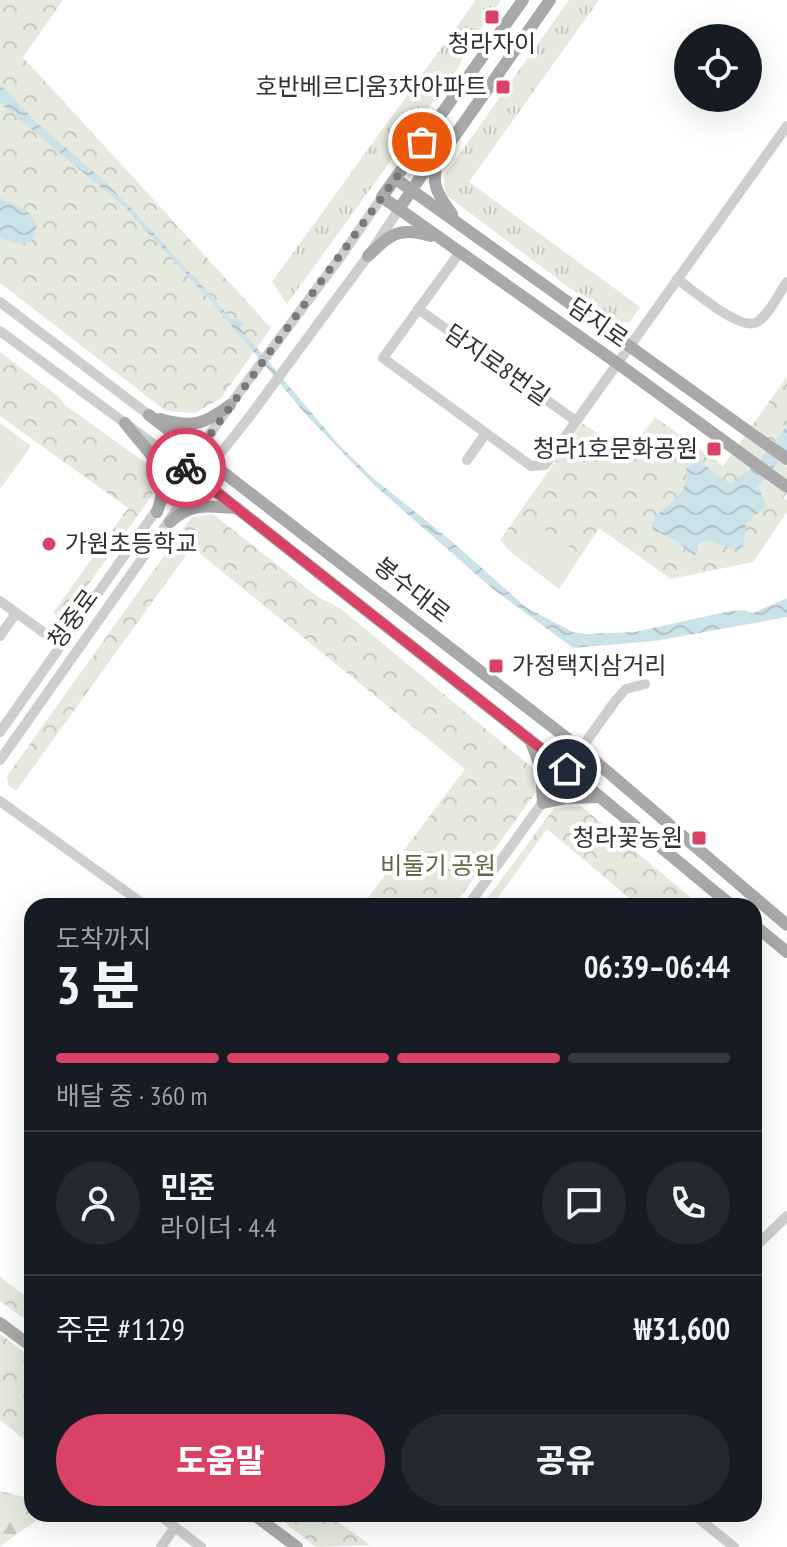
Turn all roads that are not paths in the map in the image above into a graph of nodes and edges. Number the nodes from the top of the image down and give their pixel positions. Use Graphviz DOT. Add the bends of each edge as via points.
graph roads {
  1 [pos="523,0"];
  2 [pos="550,0"];
  3 [pos="787,126"];
  4 [pos="442,154"];
  5 [pos="396,179"];
  6 [pos="412,189"];
  7 [pos="382,197"];
  8 [pos="399,209"];
  9 [pos="458,224"];
  10 [pos="443,240"];
  11 [pos="460,252"];
  12 [pos="368,256"];
  13 [pos="677,279"];
  14 [pos="787,282"];
  15 [pos="0,302"];
  16 [pos="418,309"];
  17 [pos="0,331"];
  18 [pos="629,346"];
  19 [pos="617,363"];
  20 [pos="230,405"];
  21 [pos="149,415"];
  22 [pos="576,421"];
  23 [pos="125,423"];
  24 [pos="486,433"];
  25 [pos="198,451"];
  26 [pos="787,459"];
  27 [pos="467,460"];
  28 [pos="213,463"];
  29 [pos="186,468"];
  30 [pos="200,480"];
  31 [pos="787,487"];
  32 [pos="237,508"];
  33 [pos="157,512"];
  34 [pos="170,522"];
  35 [pos="0,601"];
  36 [pos="16,613"];
  37 [pos="0,636"];
  38 [pos="61,645"];
  39 [pos="645,684"];
  40 [pos="530,709"];
  41 [pos="513,726"];
  42 [pos="0,732"];
  43 [pos="530,739"];
  44 [pos="581,749"];
  45 [pos="0,760"];
  46 [pos="567,769"];
  47 [pos="631,792"];
  48 [pos="600,797"];
  49 [pos="0,801"];
  50 [pos="543,802"];
  51 [pos="617,811"];
  52 [pos="135,898"];
  53 [pos="474,898"];
  54 [pos="722,898"];
  55 [pos="755,898"];
  56 [pos="762,904"];
  57 [pos="787,925"];
  58 [pos="762,932"];
  59 [pos="787,952"];
  60 [pos="787,1216"];
  61 [pos="762,1240"];
  62 [pos="0,1323"];
  63 [pos="24,1341"];
  64 [pos="168,1522"];
  65 [pos="264,1522"];
  66 [pos="703,1522"];
  67 [pos="175,1527"];
  68 [pos="161,1547"];
  69 [pos="201,1547"];
  70 [pos="297,1547"];
  71 [pos="734,1547"];
  1 -- 5 [label="main road"];
  2 -- 4 [label="main road, 청중로"];
  3 -- 13 [label="street"];
  4 -- 6 [label="main road, 청중로"];
  4 -- 9 [label="main road" via="434,183"];
  5 -- 6 [label="main road"];
  5 -- 7 [label="main road"];
  6 -- 8 [label="main road, 청중로"];
  6 -- 9 [label="main road"];
  7 -- 8 [label="main road, 담지로"];
  7 -- 20 [label="street, 청중로"];
  8 -- 10 [label="main road, 담지로"];
  8 -- 12 [label="street, 청중로"];
  9 -- 18 [label="main road"];
  10 -- 11 [label="main road, 담지로"];
  10 -- 12 [label="main road" via="402,231"];
  11 -- 16 [label="street, 담지로8번길"];
  11 -- 19 [label="main road, 담지로"];
  12 -- 28 [label="street, 청중로"];
  13 -- 14 [label="street" via="746,324 757,322"];
  13 -- 18 [label="street"];
  15 -- 21 [label="street, 봉수대로"];
  16 -- 22 [label="street, 담지로8번길"];
  16 -- 24 [label="street, 담지로8번길" via="383,358"];
  17 -- 23 [label="street, 봉수대로"];
  18 -- 19 [label="street"];
  18 -- 26 [label="main road"];
  19 -- 22 [label="street"];
  19 -- 31 [label="main road, 담지로"];
  20 -- 21 [label="main road" via="191,425"];
  20 -- 25 [label="street, 청중로"];
  21 -- 25 [label="main road, 봉수대로"];
  22 -- 24 [label="street" via="545,465 531,466"];
  23 -- 29 [label="street, 봉수대로"];
  23 -- 33 [label="main road" via="160,467 164,493"];
  24 -- 27 [label="street"];
  25 -- 28 [label="main road, 봉수대로"];
  25 -- 29 [label="street, 청중로"];
  28 -- 30 [label="street, 청중로"];
  28 -- 40 [label="main road, 봉수대로"];
  29 -- 30 [label="main road, 봉수대로"];
  29 -- 33 [label="street, 청중로"];
  30 -- 32 [label="main road, 봉수대로"];
  30 -- 34 [label="street, 청중로"];
  32 -- 34 [label="main road" via="198,506"];
  32 -- 41 [label="main road, 봉수대로"];
  33 -- 38 [label="street, 청중로"];
  34 -- 45 [label="street, 청중로"];
  35 -- 36 [label="street"];
  36 -- 37 [label="street"];
  36 -- 38 [label="street"];
  38 -- 42 [label="street, 청중로"];
  39 -- 44 [label="street" via="626,689"];
  40 -- 41 [label="main road" via="532,726"];
  40 -- 44 [label="main road, 봉수대로"];
  41 -- 43 [label="main road, 봉수대로"];
  43 -- 46 [label="main road, 봉수대로"];
  43 -- 50 [label="main road" via="541,768"];
  44 -- 46 [label="street"];
  44 -- 47 [label="main road, 봉수대로"];
  46 -- 48 [label="main road, 봉수대로"];
  46 -- 50 [label="street"];
  47 -- 51 [label="main road" via="618,795"];
  47 -- 55 [label="main road, 봉수대로"];
  48 -- 50 [label="main road"];
  48 -- 51 [label="main road, 봉수대로"];
  49 -- 52 [label="street"];
  50 -- 53 [label="street"];
  51 -- 54 [label="main road, 봉수대로"];
  56 -- 57 [label="main road, 봉수대로"];
  58 -- 59 [label="main road"];
  60 -- 61 [label="street"];
  62 -- 63 [label="main road"];
  64 -- 67 [label="street"];
  65 -- 70 [label="main road"];
  66 -- 71 [label="street"];
  67 -- 68 [label="street"];
  67 -- 69 [label="street"];
}
